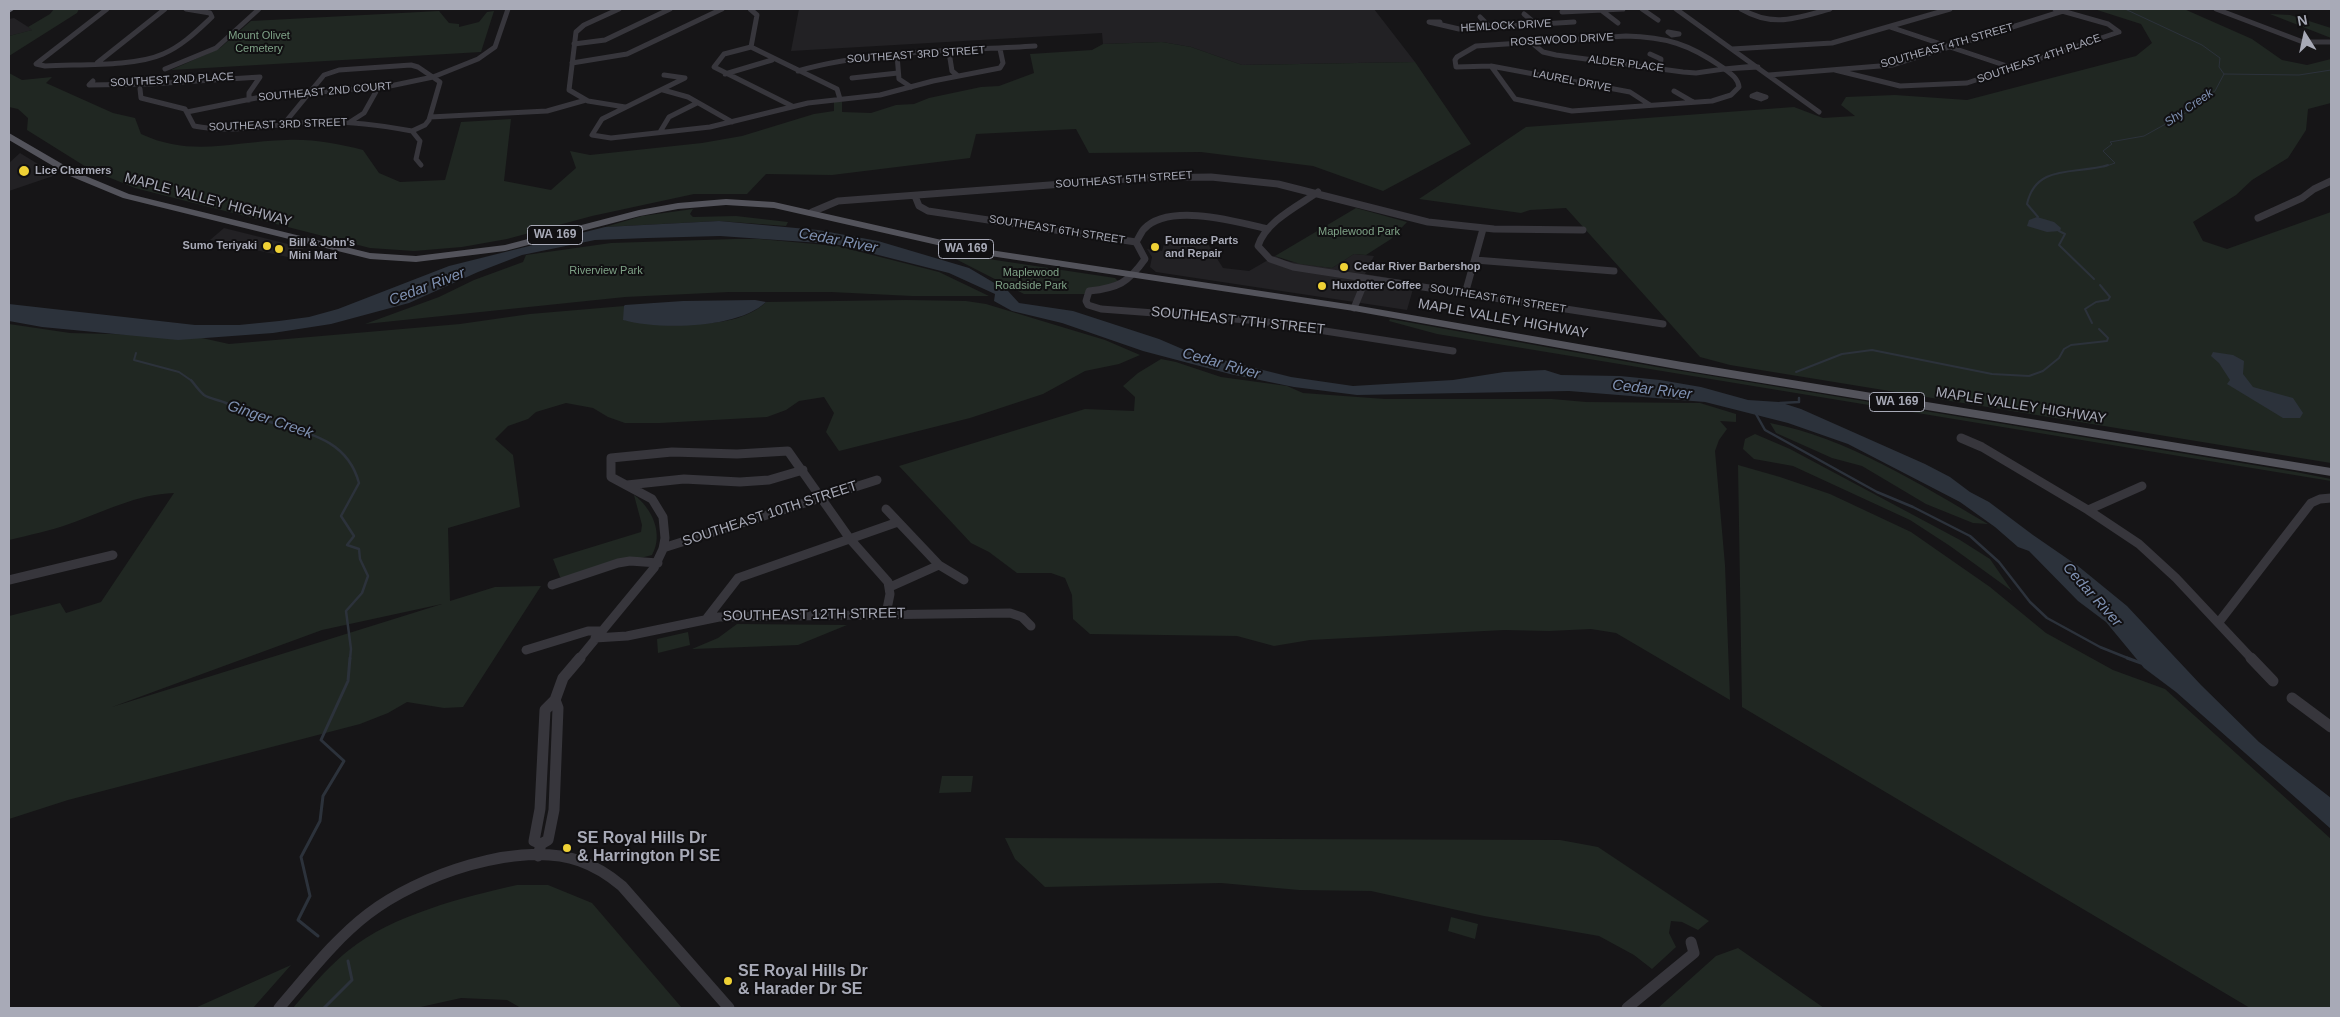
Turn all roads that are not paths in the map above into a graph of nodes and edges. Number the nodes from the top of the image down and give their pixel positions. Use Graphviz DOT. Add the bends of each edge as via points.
graph roads {
  1 [pos="106,9"];
  2 [pos="164,9"];
  3 [pos="186,9"];
  4 [pos="259,9"];
  5 [pos="508,9"];
  6 [pos="619,9"];
  7 [pos="670,9"];
  8 [pos="722,9"];
  9 [pos="750,9"];
  10 [pos="1623,9"];
  11 [pos="1642,9"];
  12 [pos="1676,9"];
  13 [pos="1741,9"];
  14 [pos="1830,9"];
  15 [pos="1950,9"];
  16 [pos="2055,9"];
  17 [pos="2216,9"];
  18 [pos="1601,10"];
  19 [pos="1559,11"];
  20 [pos="2063,11"];
  21 [pos="1524,14"];
  22 [pos="1480,18"];
  23 [pos="1658,20"];
  24 [pos="1618,23"];
  25 [pos="1438,24"];
  26 [pos="1536,24"];
  27 [pos="1490,27"];
  28 [pos="1890,27"];
  29 [pos="2115,27"];
  30 [pos="1531,42"];
  31 [pos="2331,42"];
  32 [pos="574,44"];
  33 [pos="1035,46"];
  34 [pos="751,47"];
  35 [pos="1951,47"];
  36 [pos="1000,49"];
  37 [pos="1732,49"];
  38 [pos="949,52"];
  39 [pos="1460,54"];
  40 [pos="1650,54"];
  41 [pos="897,55"];
  42 [pos="772,60"];
  43 [pos="96,63"];
  44 [pos="572,63"];
  45 [pos="1491,66"];
  46 [pos="1757,67"];
  47 [pos="1660,68"];
  48 [pos="1724,68"];
  49 [pos="2013,68"];
  50 [pos="165,69"];
  51 [pos="1835,70"];
  52 [pos="329,72"];
  53 [pos="798,72"];
  54 [pos="898,73"];
  55 [pos="664,74"];
  56 [pos="725,74"];
  57 [pos="1768,75"];
  58 [pos="958,76"];
  59 [pos="260,77"];
  60 [pos="433,77"];
  61 [pos="852,78"];
  62 [pos="1564,80"];
  63 [pos="93,81"];
  64 [pos="150,84"];
  65 [pos="127,85"];
  66 [pos="910,87"];
  67 [pos="1558,87"];
  68 [pos="378,88"];
  69 [pos="140,89"];
  70 [pos="663,90"];
  71 [pos="1674,91"];
  72 [pos="310,92"];
  73 [pos="1737,92"];
  74 [pos="1752,95"];
  75 [pos="840,99"];
  76 [pos="249,100"];
  77 [pos="586,100"];
  78 [pos="1693,102"];
  79 [pos="697,103"];
  80 [pos="1650,105"];
  81 [pos="792,106"];
  82 [pos="625,107"];
  83 [pos="187,112"];
  84 [pos="1819,112"];
  85 [pos="430,117"];
  86 [pos="350,122"];
  87 [pos="732,122"];
  88 [pos="283,125"];
  89 [pos="202,128"];
  90 [pos="412,131"];
  91 [pos="660,132"];
  92 [pos="9,136"];
  93 [pos="421,165"];
  94 [pos="2331,181"];
  95 [pos="1318,192"];
  96 [pos="915,196"];
  97 [pos="812,212"];
  98 [pos="2258,218"];
  99 [pos="1268,229"];
  100 [pos="1484,229"];
  101 [pos="1583,230"];
  102 [pos="1136,242"];
  103 [pos="1475,260"];
  104 [pos="1614,271"];
  105 [pos="1135,274"];
  106 [pos="1366,279"];
  107 [pos="1465,294"];
  108 [pos="1354,308"];
  109 [pos="1663,324"];
  110 [pos="1453,351"];
  111 [pos="1961,438"];
  112 [pos="803,470"];
  113 [pos="2331,472"];
  114 [pos="877,480"];
  115 [pos="624,485"];
  116 [pos="2142,486"];
  117 [pos="822,497"];
  118 [pos="2331,498"];
  119 [pos="886,509"];
  120 [pos="2088,510"];
  121 [pos="898,522"];
  122 [pos="850,539"];
  123 [pos="663,548"];
  124 [pos="113,555"];
  125 [pos="658,563"];
  126 [pos="939,565"];
  127 [pos="9,580"];
  128 [pos="964,580"];
  129 [pos="552,585"];
  130 [pos="890,587"];
  131 [pos="886,614"];
  132 [pos="707,618"];
  133 [pos="2219,622"];
  134 [pos="1030,626"];
  135 [pos="598,634"];
  136 [pos="526,650"];
  137 [pos="2273,681"];
  138 [pos="2292,698"];
  139 [pos="555,700"];
  140 [pos="2331,727"];
  141 [pos="539,850"];
  142 [pos="1691,942"];
  143 [pos="279,1008"];
  144 [pos="729,1008"];
  145 [pos="1627,1008"];
  1 -- 43 [label="street" via="36,62 45,66"];
  2 -- 43 [label="street"];
  3 -- 43 [label="street" via="210,13 212,17 177,48 146,60"];
  4 -- 50 [label="street" via="216,48"];
  5 -- 60 [label="street, SOUTHEAST 2ND COURT" via="495,47 478,59"];
  6 -- 32 [label="street" via="580,27"];
  7 -- 32 [label="street" via="605,40"];
  8 -- 44 [label="street" via="627,54"];
  9 -- 34 [label="street" via="756,12 757,18"];
  10 -- 18 [label="street"];
  11 -- 23 [label="street"];
  12 -- 37 [label="street"];
  13 -- 14 [label="street" via="1762,20 1784,21"];
  15 -- 28 [label="street"];
  16 -- 20 [label="street"];
  17 -- 31 [label="street" via="2303,44"];
  18 -- 19 [label="street"];
  18 -- 24 [label="street"];
  19 -- 26 [label="street, HEMLOCK DRIVE" via="1576,24"];
  20 -- 29 [label="street"];
  20 -- 35 [label="street, SOUTHEAST 4TH STREET"];
  21 -- 26 [label="street"];
  22 -- 27 [label="street"];
  25 -- 27 [label="street, HEMLOCK DRIVE" via="1460,29"];
  26 -- 27 [label="street, HEMLOCK DRIVE"];
  28 -- 35 [label="street"];
  28 -- 37 [label="street" via="1832,43"];
  29 -- 49 [label="street, SOUTHEAST 4TH PLACE" via="2119,32"];
  30 -- 39 [label="street, ROSEWOOD DRIVE" via="1476,46"];
  30 -- 47 [label="street, ALDER PLACE" via="1548,54"];
  30 -- 48 [label="street, ROSEWOOD DRIVE" via="1626,36 1669,37 1695,48"];
  32 -- 44 [label="street"];
  33 -- 36 [label="street, SOUTHEAST 3RD STREET"];
  34 -- 42 [label="street"];
  34 -- 56 [label="street" via="733,50 719,57 714,67"];
  35 -- 49 [label="street"];
  35 -- 51 [label="street, SOUTHEAST 4TH STREET" via="1884,67"];
  36 -- 38 [label="street, SOUTHEAST 3RD STREET"];
  36 -- 58 [label="street" via="1002,66"];
  37 -- 46 [label="street"];
  38 -- 41 [label="street, SOUTHEAST 3RD STREET"];
  38 -- 58 [label="street" via="952,71"];
  39 -- 45 [label="street, LAUREL DRIVE" via="1455,60 1456,67"];
  40 -- 47 [label="street" via="1662,59"];
  41 -- 53 [label="street, SOUTHEAST 3RD STREET" via="841,60"];
  41 -- 54 [label="street"];
  42 -- 53 [label="street"];
  42 -- 56 [label="street"];
  44 -- 77 [label="street" via="569,90"];
  45 -- 62 [label="street, LAUREL DRIVE"];
  45 -- 80 [label="street" via="1515,99 1572,111"];
  46 -- 48 [label="street, ALDER PLACE"];
  46 -- 57 [label="street"];
  47 -- 48 [label="street, ALDER PLACE" via="1696,72"];
  48 -- 73 [label="street, ROSEWOOD DRIVE" via="1740,83"];
  49 -- 51 [label="street, SOUTHEAST 4TH PLACE" via="1967,83 1910,87 1892,86"];
  51 -- 57 [label="street, SOUTHEAST 4TH STREET"];
  52 -- 60 [label="street" via="411,66"];
  52 -- 72 [label="street"];
  53 -- 75 [label="street" via="837,89"];
  54 -- 61 [label="street"];
  54 -- 66 [label="street" via="899,80"];
  55 -- 70 [label="street" via="685,78"];
  56 -- 81 [label="street"];
  57 -- 84 [label="street"];
  58 -- 66 [label="street"];
  59 -- 64 [label="street, SOUTHEST 2ND PLACE"];
  59 -- 76 [label="street" via="249,93"];
  60 -- 68 [label="street, SOUTHEAST 2ND COURT"];
  60 -- 85 [label="street" via="440,85"];
  62 -- 67 [label="street"];
  62 -- 80 [label="street, LAUREL DRIVE" via="1634,93"];
  63 -- 65 [label="street, SOUTHEST 2ND PLACE" via="89,85"];
  64 -- 65 [label="street, SOUTHEST 2ND PLACE"];
  64 -- 69 [label="street"];
  65 -- 69 [label="street" via="124,89"];
  66 -- 75 [label="street" via="880,95"];
  68 -- 72 [label="street, SOUTHEAST 2ND COURT"];
  68 -- 86 [label="street" via="361,116"];
  69 -- 83 [label="street" via="142,98"];
  70 -- 79 [label="street"];
  70 -- 82 [label="street"];
  71 -- 78 [label="street"];
  72 -- 76 [label="street, SOUTHEAST 2ND COURT"];
  72 -- 88 [label="street"];
  73 -- 74 [label="street"];
  73 -- 78 [label="street" via="1720,99"];
  75 -- 81 [label="street"];
  76 -- 83 [label="street, SOUTHEAST 2ND COURT"];
  77 -- 82 [label="street"];
  77 -- 85 [label="street" via="546,111"];
  78 -- 80 [label="street"];
  79 -- 87 [label="street"];
  79 -- 91 [label="street" via="669,117"];
  81 -- 87 [label="street"];
  82 -- 91 [label="street" via="598,123 592,135"];
  83 -- 89 [label="street" via="194,126"];
  85 -- 90 [label="street" via="425,125"];
  86 -- 88 [label="street, SOUTHEAST 3RD STREET"];
  86 -- 90 [label="street, SOUTHEAST 3RD STREET"];
  87 -- 91 [label="street"];
  88 -- 89 [label="street, SOUTHEAST 3RD STREET"];
  90 -- 93 [label="street" via="420,141 416,159"];
  92 -- 97 [label="main road, MAPLE VALLEY HIGHWAY / WA 169" via="73,174 126,196 383,258 424,259 479,252 639,212 686,205 741,203"];
  94 -- 98 [label="street"];
  95 -- 96 [label="street, SOUTHEAST 5TH STREET" via="1236,178 1178,176"];
  95 -- 99 [label="street"];
  95 -- 100 [label="street, SOUTHEAST 5TH STREET" via="1407,218"];
  96 -- 97 [label="street, SOUTHEAST 5TH STREET" via="838,200"];
  96 -- 102 [label="street, SOUTHEAST 6TH STREET" via="919,206 928,211"];
  97 -- 105 [label="main road, MAPLE VALLEY HIGHWAY / WA 169" via="969,249"];
  99 -- 102 [label="street, SOUTHEAST 6TH STREET" via="1202,216 1179,216 1146,227"];
  99 -- 106 [label="street, SOUTHEAST 6TH STREET" via="1258,239 1258,246 1270,260 1287,266"];
  100 -- 101 [label="street, SOUTHEAST 5TH STREET"];
  100 -- 103 [label="street"];
  102 -- 105 [label="street" via="1145,259"];
  103 -- 104 [label="street"];
  103 -- 107 [label="street"];
  105 -- 108 [label="main road, MAPLE VALLEY HIGHWAY / WA 169"];
  105 -- 110 [label="street, SOUTHEAST 7TH STREET" via="1116,288 1089,291 1086,304 1101,309 1210,316 1307,327"];
  106 -- 107 [label="street, SOUTHEAST 6TH STREET"];
  106 -- 108 [label="street"];
  107 -- 109 [label="street, SOUTHEAST 6TH STREET"];
  108 -- 113 [label="main road, MAPLE VALLEY HIGHWAY / WA 169" via="1682,366"];
  111 -- 120 [label="street" via="1982,447"];
  112 -- 115 [label="street" via="759,481 666,480"];
  112 -- 115 [label="street" via="791,454 781,450 736,454 633,454 611,458 611,477"];
  112 -- 117 [label="street"];
  114 -- 117 [label="street, SOUTHEAST 10TH STREET"];
  115 -- 123 [label="street" via="644,493 660,508 665,530"];
  116 -- 120 [label="street"];
  117 -- 122 [label="street"];
  117 -- 123 [label="street, SOUTHEAST 10TH STREET"];
  118 -- 133 [label="street" via="2311,503"];
  119 -- 121 [label="street"];
  120 -- 133 [label="street" via="2145,548"];
  121 -- 122 [label="street"];
  121 -- 126 [label="street"];
  122 -- 130 [label="street"];
  122 -- 132 [label="street" via="738,578"];
  123 -- 125 [label="street"];
  124 -- 127 [label="street"];
  125 -- 129 [label="street" via="618,563"];
  125 -- 135 [label="street"];
  126 -- 128 [label="street"];
  126 -- 130 [label="street"];
  130 -- 131 [label="street"];
  131 -- 132 [label="street, SOUTHEAST 12TH STREET"];
  131 -- 134 [label="street, SOUTHEAST 12TH STREET" via="1010,613 1028,620"];
  132 -- 135 [label="street, SOUTHEAST 12TH STREET" via="614,639"];
  133 -- 137 [label="street"];
  135 -- 136 [label="street, SOUTHEAST 12TH STREET" via="588,631"];
  135 -- 139 [label="street" via="563,678"];
  138 -- 140 [label="street"];
  139 -- 141 [label="street" via="558,708 554,810 548,840"];
  141 -- 143 [label="street" via="483,861 424,880 394,896 341,939"];
  141 -- 144 [label="street" via="603,871 622,886"];
  142 -- 145 [label="street" via="1694,953"];
}
